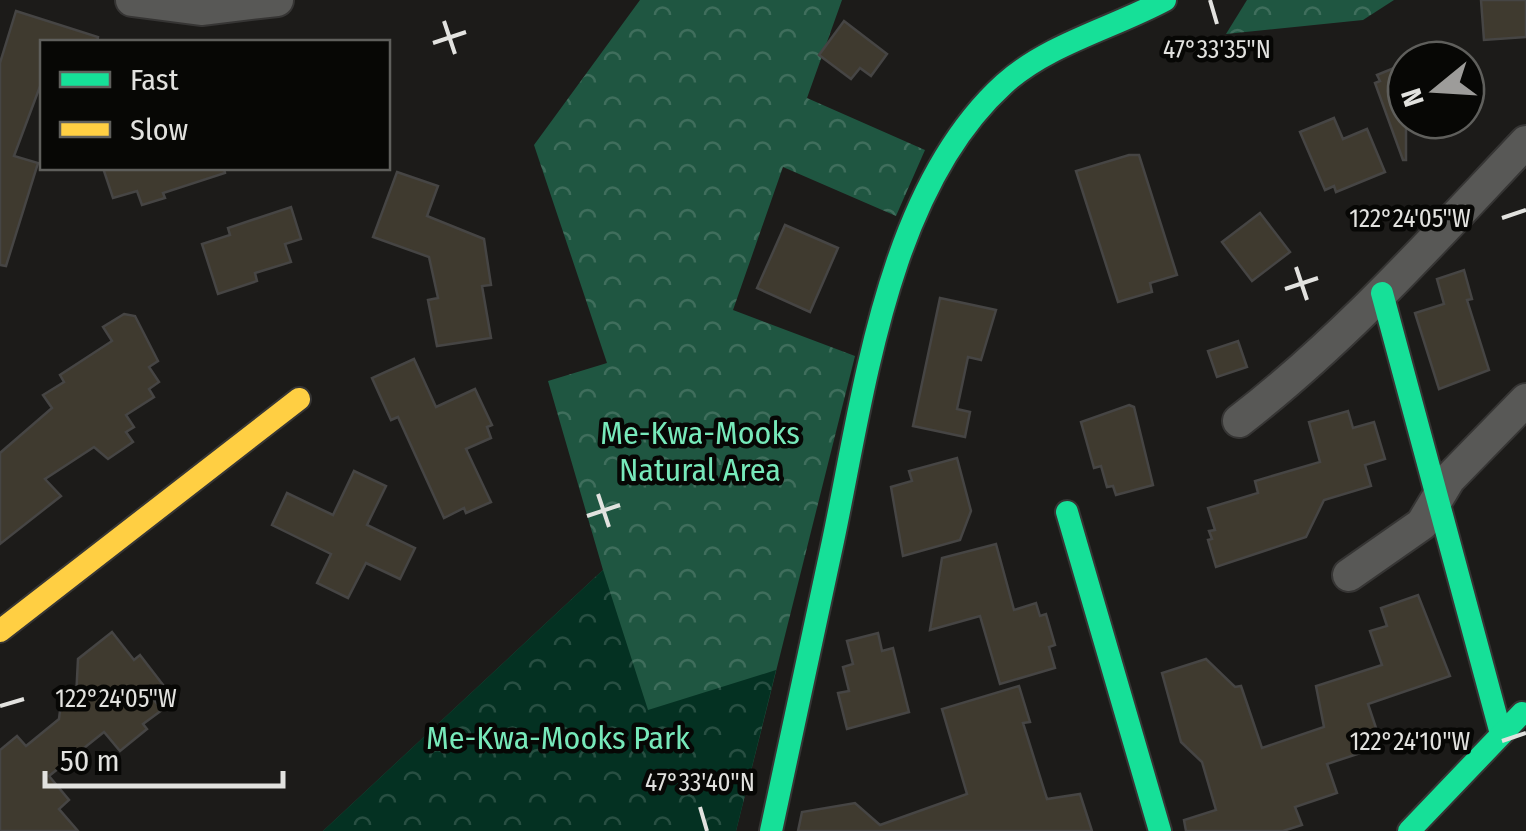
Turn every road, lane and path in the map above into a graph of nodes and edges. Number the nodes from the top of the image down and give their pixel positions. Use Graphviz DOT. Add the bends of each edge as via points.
graph roads {
  1 [pos="132,0"];
  2 [pos="277,0"];
  3 [pos="1165,0"];
  4 [pos="1526,142"];
  5 [pos="1382,294"];
  6 [pos="299,399"];
  7 [pos="1526,400"];
  8 [pos="1239,422"];
  9 [pos="1436,500"];
  10 [pos="1067,512"];
  11 [pos="1350,575"];
  12 [pos="0,631"];
  13 [pos="1526,709"];
  14 [pos="1501,734"];
  15 [pos="771,831"];
  16 [pos="1160,831"];
  17 [pos="1408,831"];
  1 -- 2 [label="street" via="201,9"];
  3 -- 15 [label="street" via="1082,36 1002,86 924,196 895,275 857,425"];
  4 -- 5 [label="street"];
  5 -- 8 [label="street"];
  5 -- 9 [label="street"];
  6 -- 12 [label="street"];
  7 -- 9 [label="street"];
  9 -- 11 [label="street" via="1422,524"];
  9 -- 14 [label="street"];
  10 -- 16 [label="street"];
  13 -- 14 [label="street"];
  14 -- 17 [label="street"];
}
